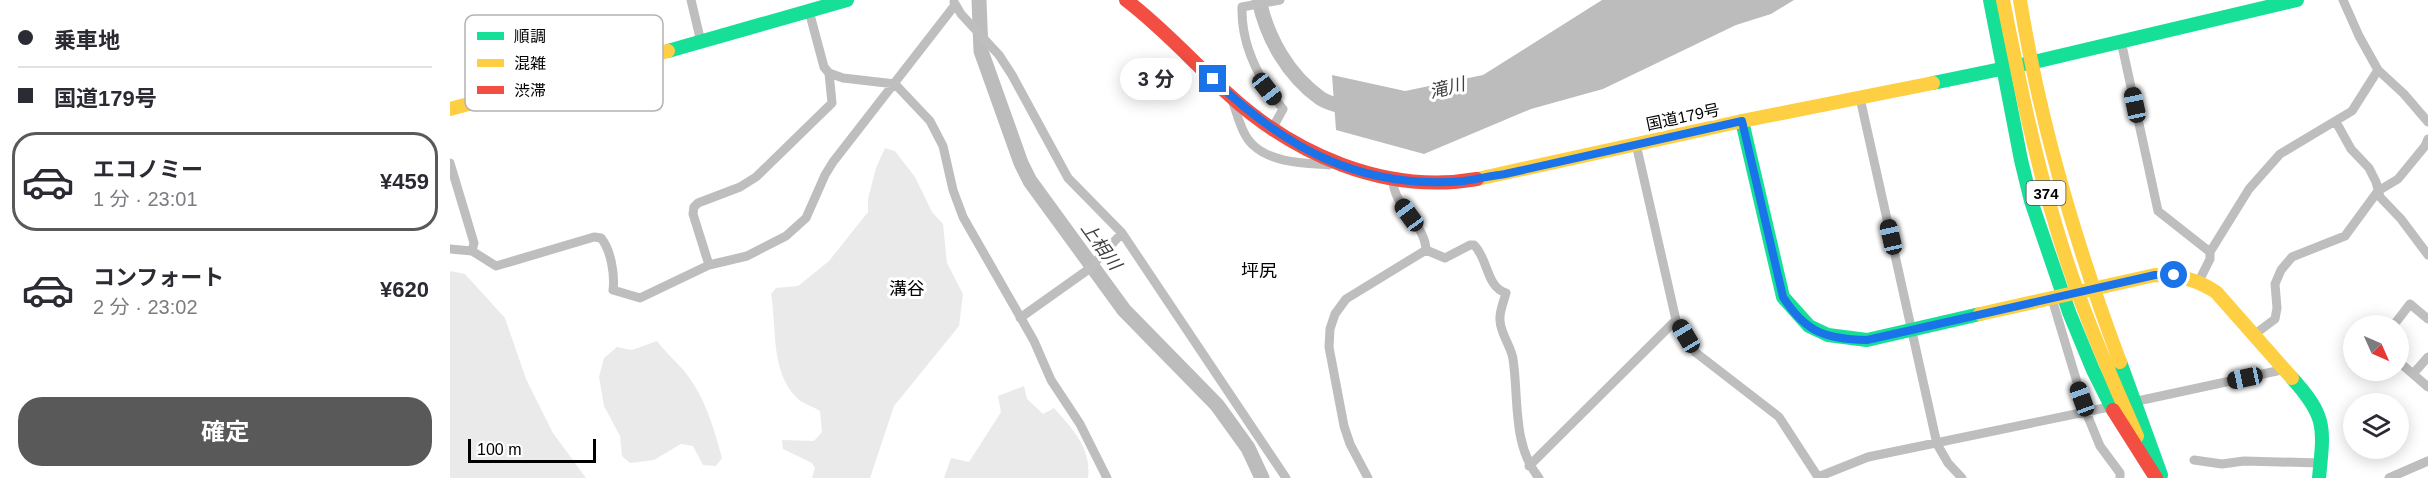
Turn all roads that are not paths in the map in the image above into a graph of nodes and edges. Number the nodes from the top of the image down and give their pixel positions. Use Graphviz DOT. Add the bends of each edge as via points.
graph roads {
  1 [pos="691,0"];
  2 [pos="847,0"];
  3 [pos="1126,0"];
  4 [pos="1280,0"];
  5 [pos="1990,0"];
  6 [pos="2003,0"];
  7 [pos="2020,0"];
  8 [pos="2298,0"];
  9 [pos="2343,0"];
  10 [pos="954,3"];
  11 [pos="809,11"];
  12 [pos="2121,41"];
  13 [pos="700,42"];
  14 [pos="663,52"];
  15 [pos="2030,63"];
  16 [pos="2002,67"];
  17 [pos="2378,70"];
  18 [pos="829,73"];
  19 [pos="895,84"];
  20 [pos="1230,95"];
  21 [pos="1860,98"];
  22 [pos="465,105"];
  23 [pos="450,109"];
  24 [pos="1742,121"];
  25 [pos="2336,122"];
  26 [pos="2428,122"];
  27 [pos="1272,129"];
  28 [pos="2428,139"];
  29 [pos="1636,144"];
  30 [pos="450,164"];
  31 [pos="1341,166"];
  32 [pos="1393,178"];
  33 [pos="2378,191"];
  34 [pos="1122,233"];
  35 [pos="450,249"];
  36 [pos="1426,250"];
  37 [pos="472,251"];
  38 [pos="2210,252"];
  39 [pos="2428,255"];
  40 [pos="709,265"];
  41 [pos="2199,280"];
  42 [pos="2094,284"];
  43 [pos="2056,294"];
  44 [pos="2402,315"];
  45 [pos="1020,318"];
  46 [pos="2428,319"];
  47 [pos="1676,320"];
  48 [pos="1912,330"];
  49 [pos="2255,334"];
  50 [pos="2428,357"];
  51 [pos="2286,369"];
  52 [pos="2409,371"];
  53 [pos="2413,374"];
  54 [pos="2428,387"];
  55 [pos="2130,410"];
  56 [pos="2086,412"];
  57 [pos="1937,444"];
  58 [pos="2194,460"];
  59 [pos="2428,461"];
  60 [pos="2320,463"];
  61 [pos="1529,466"];
  62 [pos="1107,478"];
  63 [pos="1286,478"];
  64 [pos="1368,478"];
  65 [pos="1539,478"];
  66 [pos="1962,478"];
  67 [pos="2120,478"];
  68 [pos="2159,478"];
  69 [pos="2319,478"];
  70 [pos="2389,478"];
  1 -- 13 [label="street"];
  2 -- 11 [label="main road"];
  3 -- 20 [label="main road, 国道179号"];
  4 -- 27 [label="street" via="1242,7 1242,27 1250,55 1267,89 1283,109"];
  5 -- 16 [label="main road"];
  6 -- 55 [label="main road, 374" via="2046,193 2075,283"];
  7 -- 15 [label="main road"];
  8 -- 12 [label="main road, 国道179号"];
  9 -- 17 [label="street"];
  10 -- 19 [label="street"];
  10 -- 34 [label="street" via="1012,75 1068,178"];
  11 -- 13 [label="main road"];
  11 -- 18 [label="street"];
  12 -- 15 [label="main road, 国道179号"];
  12 -- 38 [label="street" via="2158,211"];
  13 -- 14 [label="main road"];
  15 -- 16 [label="main road, 国道179号"];
  15 -- 42 [label="main road" via="2067,206"];
  16 -- 21 [label="main road, 国道179号"];
  16 -- 43 [label="main road" via="2026,184"];
  17 -- 25 [label="street" via="2352,111"];
  17 -- 26 [label="street"];
  18 -- 19 [label="street"];
  18 -- 40 [label="street" via="832,103 788,149 749,183 694,207"];
  19 -- 40 [label="street" via="833,162 811,211 795,229 747,256"];
  19 -- 45 [label="street" via="930,121 944,146 963,217"];
  20 -- 27 [label="main road, 国道179号"];
  20 -- 31 [label="street" via="1252,145 1269,156"];
  21 -- 24 [label="main road, 国道179号"];
  21 -- 48 [label="street"];
  22 -- 23 [label="main road"];
  24 -- 29 [label="main road, 国道179号"];
  24 -- 48 [label="main road" via="1783,297 1792,311 1812,329 1837,339 1867,340"];
  25 -- 33 [label="street" via="2351,149 2369,168"];
  25 -- 38 [label="street" via="2280,154 2249,189"];
  27 -- 31 [label="main road, 国道179号"];
  28 -- 33 [label="street" via="2398,179"];
  29 -- 32 [label="main road, 国道179号" via="1465,181"];
  29 -- 47 [label="street"];
  30 -- 37 [label="street" via="474,243"];
  31 -- 32 [label="main road, 国道179号"];
  32 -- 36 [label="street" via="1394,193 1418,227"];
  33 -- 39 [label="street"];
  33 -- 49 [label="street" via="2345,236 2292,257 2275,284 2275,320"];
  34 -- 45 [label="street" via="1092,266"];
  34 -- 63 [label="street"];
  35 -- 37 [label="street"];
  36 -- 61 [label="street" via="1445,258 1474,245 1493,283 1506,293 1499,321 1513,358 1518,423"];
  36 -- 64 [label="street" via="1346,299 1330,329 1329,347 1344,426"];
  37 -- 40 [label="street" via="496,266 601,238 608,251 613,290 636,298"];
  38 -- 41 [label="street"];
  41 -- 42 [label="main road" via="2155,275"];
  41 -- 49 [label="main road" via="2216,292"];
  42 -- 43 [label="main road"];
  42 -- 55 [label="main road"];
  43 -- 48 [label="main road"];
  43 -- 55 [label="main road" via="2086,357"];
  43 -- 56 [label="street"];
  44 -- 46 [label="street" via="2410,304"];
  45 -- 62 [label="street"];
  47 -- 57 [label="street" via="1695,352 1779,417 1818,477 1868,457"];
  47 -- 61 [label="street"];
  48 -- 57 [label="street"];
  49 -- 51 [label="main road"];
  50 -- 53 [label="street"];
  51 -- 55 [label="street"];
  51 -- 60 [label="main road" via="2320,414"];
  52 -- 53 [label="street"];
  53 -- 54 [label="street"];
  55 -- 56 [label="street"];
  55 -- 68 [label="main road, 374"];
  56 -- 57 [label="street"];
  56 -- 67 [label="street" via="2100,446"];
  57 -- 66 [label="street"];
  58 -- 60 [label="street" via="2222,464"];
  59 -- 70 [label="street"];
  60 -- 69 [label="main road"];
  61 -- 65 [label="street"];
}
